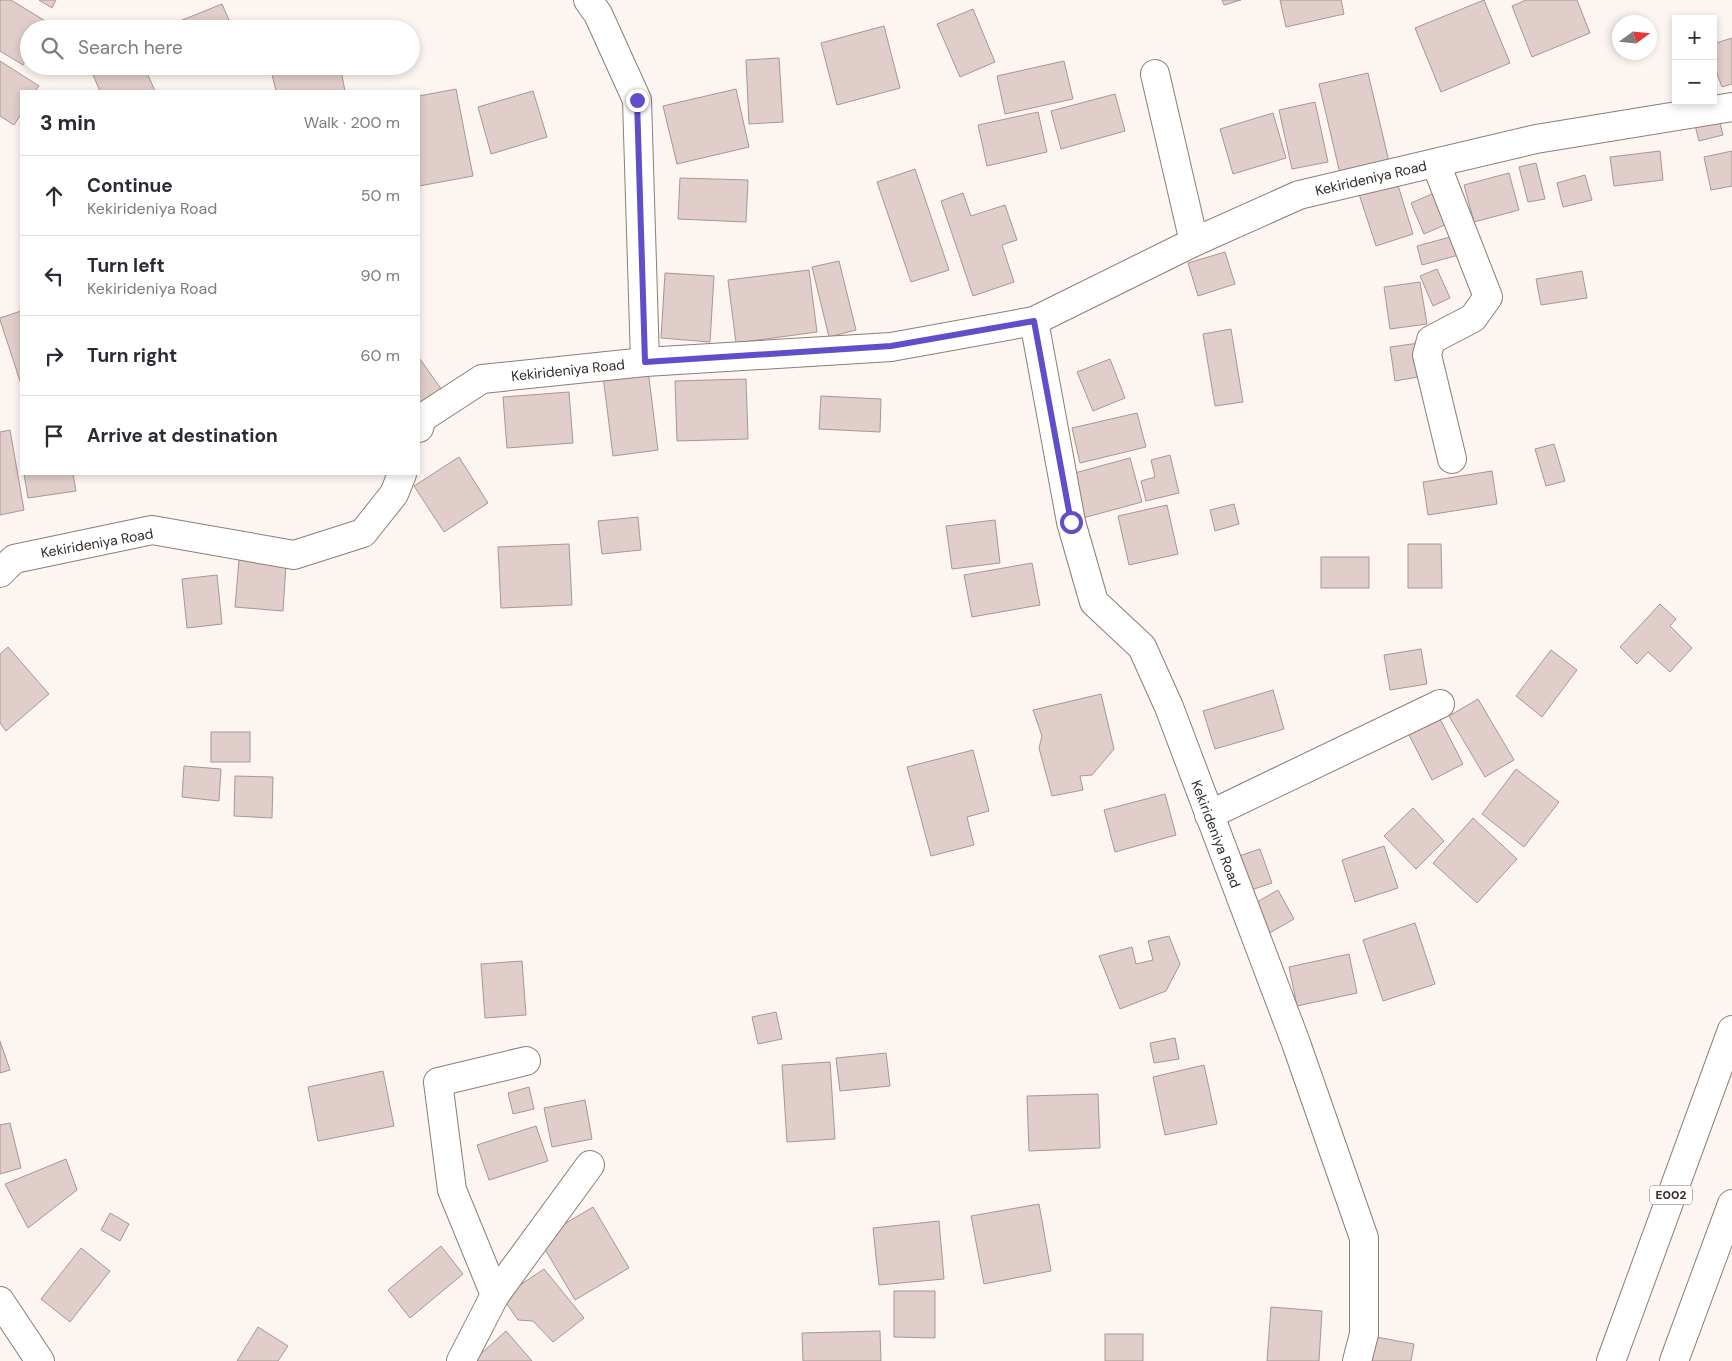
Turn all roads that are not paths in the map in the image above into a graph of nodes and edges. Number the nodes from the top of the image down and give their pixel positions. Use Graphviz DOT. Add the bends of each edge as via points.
graph roads {
  1 [pos="588,0"];
  2 [pos="1155,74"];
  3 [pos="1732,107"];
  4 [pos="1436,164"];
  5 [pos="1194,242"];
  6 [pos="1034,321"];
  7 [pos="645,362"];
  8 [pos="420,425"];
  9 [pos="1452,459"];
  10 [pos="395,481"];
  11 [pos="0,573"];
  12 [pos="1440,704"];
  13 [pos="1208,815"];
  14 [pos="1732,1030"];
  15 [pos="526,1062"];
  16 [pos="590,1165"];
  17 [pos="1732,1204"];
  18 [pos="495,1295"];
  19 [pos="1,1304"];
  20 [pos="40,1361"];
  21 [pos="461,1361"];
  22 [pos="1357,1361"];
  23 [pos="1611,1361"];
  24 [pos="1674,1361"];
  1 -- 7 [label="main road" via="598,14 637,100"];
  2 -- 5 [label="main road"];
  3 -- 4 [label="main road, Kekirideniya Road" via="1536,139"];
  4 -- 5 [label="main road, Kekirideniya Road" via="1299,195"];
  4 -- 9 [label="main road" via="1488,297 1473,318 1431,340 1427,355"];
  5 -- 6 [label="main road, Kekirideniya Road"];
  6 -- 7 [label="main road, Kekirideniya Road" via="891,346"];
  6 -- 13 [label="main road, Kekirideniya Road" via="1071,522 1094,602 1142,647 1169,707"];
  7 -- 8 [label="main road, Kekirideniya Road" via="482,379 422,418"];
  10 -- 11 [label="main road, Kekirideniya Road" via="363,533 294,555 152,530 14,559"];
  12 -- 13 [label="main road"];
  13 -- 22 [label="main road, Kekirideniya Road" via="1296,1043 1364,1238 1364,1334"];
  14 -- 23 [label="main road, E002"];
  15 -- 18 [label="main road" via="438,1082 452,1190"];
  16 -- 18 [label="main road"];
  17 -- 24 [label="main road"];
  18 -- 21 [label="main road"];
  19 -- 20 [label="main road"];
}
